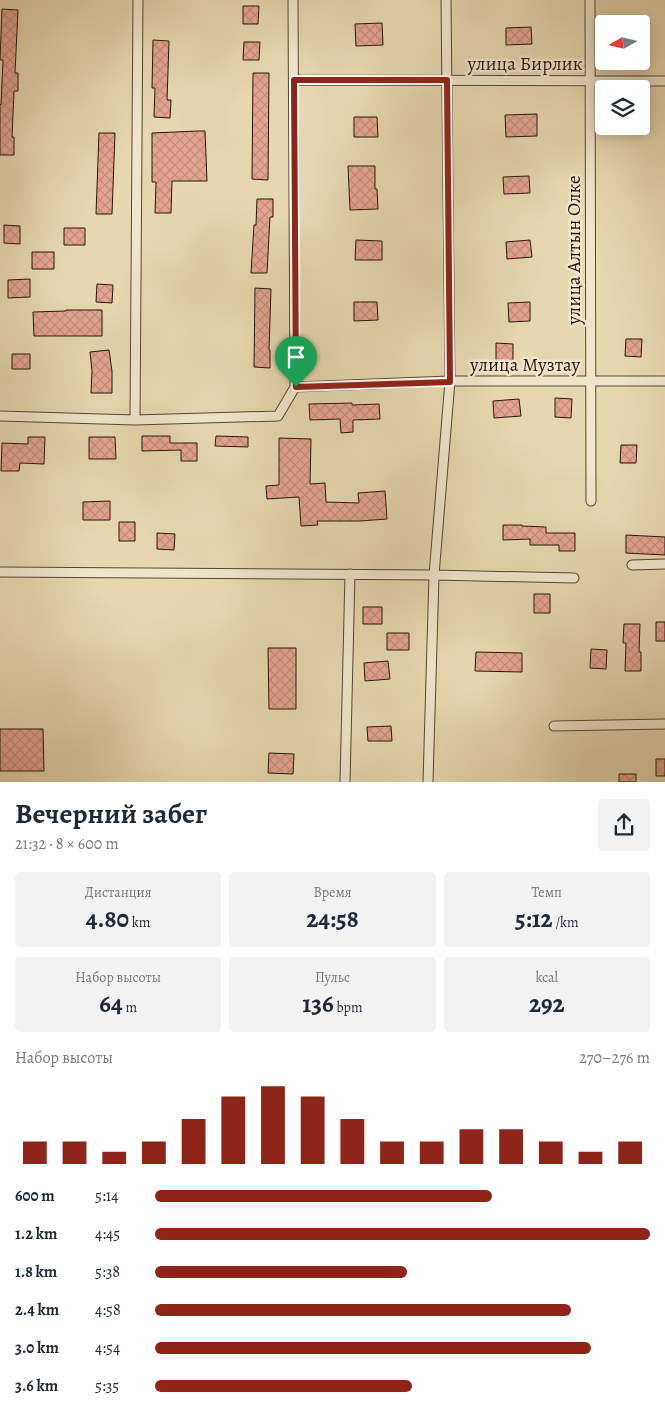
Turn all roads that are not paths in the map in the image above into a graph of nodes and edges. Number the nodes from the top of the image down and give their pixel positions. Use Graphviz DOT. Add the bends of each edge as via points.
graph roads {
  1 [pos="138,0"];
  2 [pos="293,0"];
  3 [pos="446,0"];
  4 [pos="590,0"];
  5 [pos="294,80"];
  6 [pos="447,80"];
  7 [pos="590,81"];
  8 [pos="665,81"];
  9 [pos="590,381"];
  10 [pos="665,381"];
  11 [pos="450,382"];
  12 [pos="296,387"];
  13 [pos="0,416"];
  14 [pos="135,420"];
  15 [pos="590,501"];
  16 [pos="665,564"];
  17 [pos="632,565"];
  18 [pos="0,572"];
  19 [pos="350,574"];
  20 [pos="434,575"];
  21 [pos="574,578"];
  22 [pos="665,724"];
  23 [pos="554,726"];
  24 [pos="346,782"];
  25 [pos="428,782"];
  1 -- 14 [label="street"];
  2 -- 5 [label="street"];
  3 -- 6 [label="street"];
  4 -- 7 [label="street, улица Алтын Олке"];
  5 -- 6 [label="street, улица Бирлик"];
  5 -- 12 [label="street"];
  6 -- 7 [label="street, улица Бирлик"];
  6 -- 11 [label="street"];
  7 -- 8 [label="street, улица Бирлик"];
  7 -- 9 [label="street, улица Алтын Олке"];
  9 -- 10 [label="street, улица Музтау"];
  9 -- 11 [label="street, улица Музтау"];
  9 -- 15 [label="street, улица Алтын Олке"];
  11 -- 12 [label="street, улица Музтау"];
  11 -- 20 [label="street"];
  12 -- 14 [label="street" via="278,416"];
  13 -- 14 [label="street"];
  16 -- 17 [label="street"];
  18 -- 19 [label="street"];
  19 -- 20 [label="street"];
  19 -- 24 [label="street"];
  20 -- 21 [label="street"];
  20 -- 25 [label="street"];
  22 -- 23 [label="street"];
}
